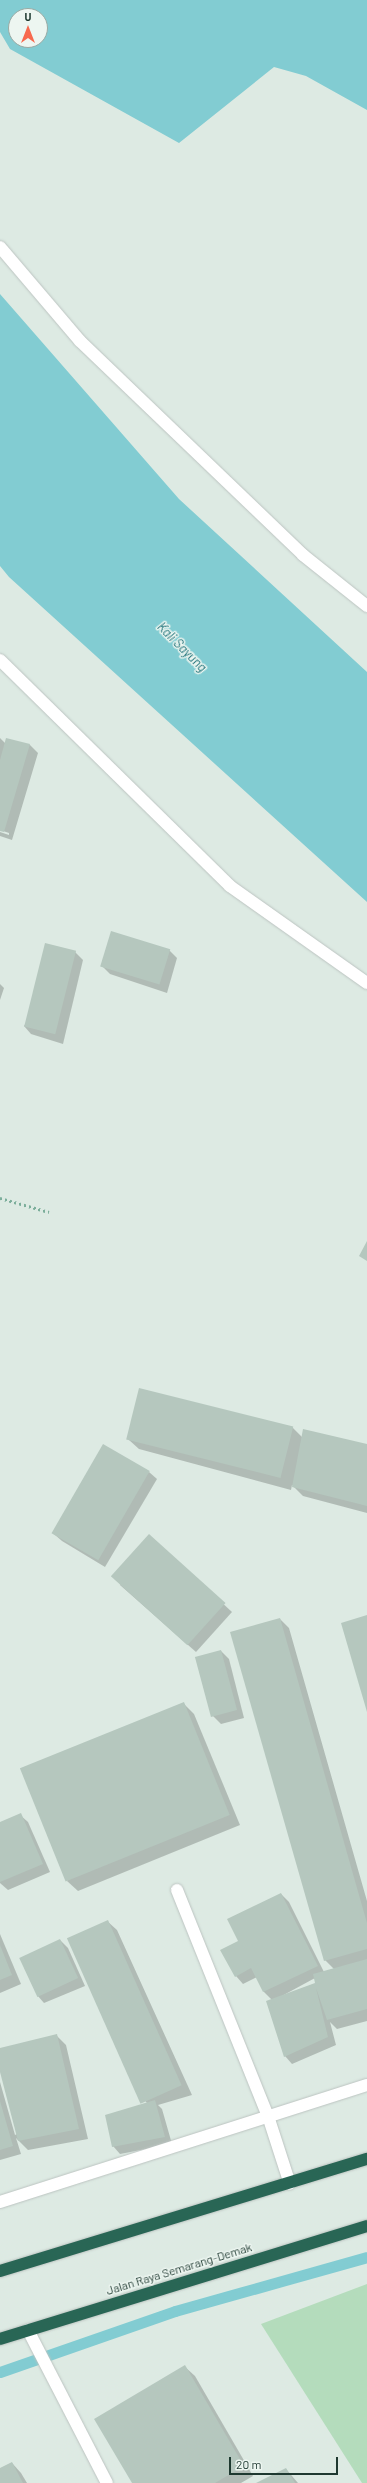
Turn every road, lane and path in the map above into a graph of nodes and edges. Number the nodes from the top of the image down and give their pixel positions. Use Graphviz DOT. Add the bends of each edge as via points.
graph roads {
  1 [pos="0,247"];
  2 [pos="367,606"];
  3 [pos="0,660"];
  4 [pos="367,984"];
  5 [pos="0,1198"];
  6 [pos="49,1212"];
  7 [pos="177,1890"];
  8 [pos="367,2085"];
  9 [pos="268,2116"];
  10 [pos="367,2160"];
  11 [pos="290,2184"];
  12 [pos="0,2202"];
  13 [pos="367,2226"];
  14 [pos="0,2271"];
  15 [pos="28,2330"];
  16 [pos="0,2339"];
  17 [pos="107,2483"];
  1 -- 2 [label="street" via="80,341 303,555"];
  3 -- 4 [label="street" via="230,886"];
  5 -- 6 [label="path"];
  7 -- 9 [label="street"];
  8 -- 9 [label="street"];
  9 -- 11 [label="street"];
  9 -- 12 [label="street"];
  10 -- 11 [label="highway"];
  11 -- 14 [label="highway"];
  13 -- 15 [label="highway, Jalan Raya Semarang-Demak"];
  15 -- 16 [label="highway, Jalan Raya Semarang-Demak"];
  15 -- 17 [label="street"];
}
